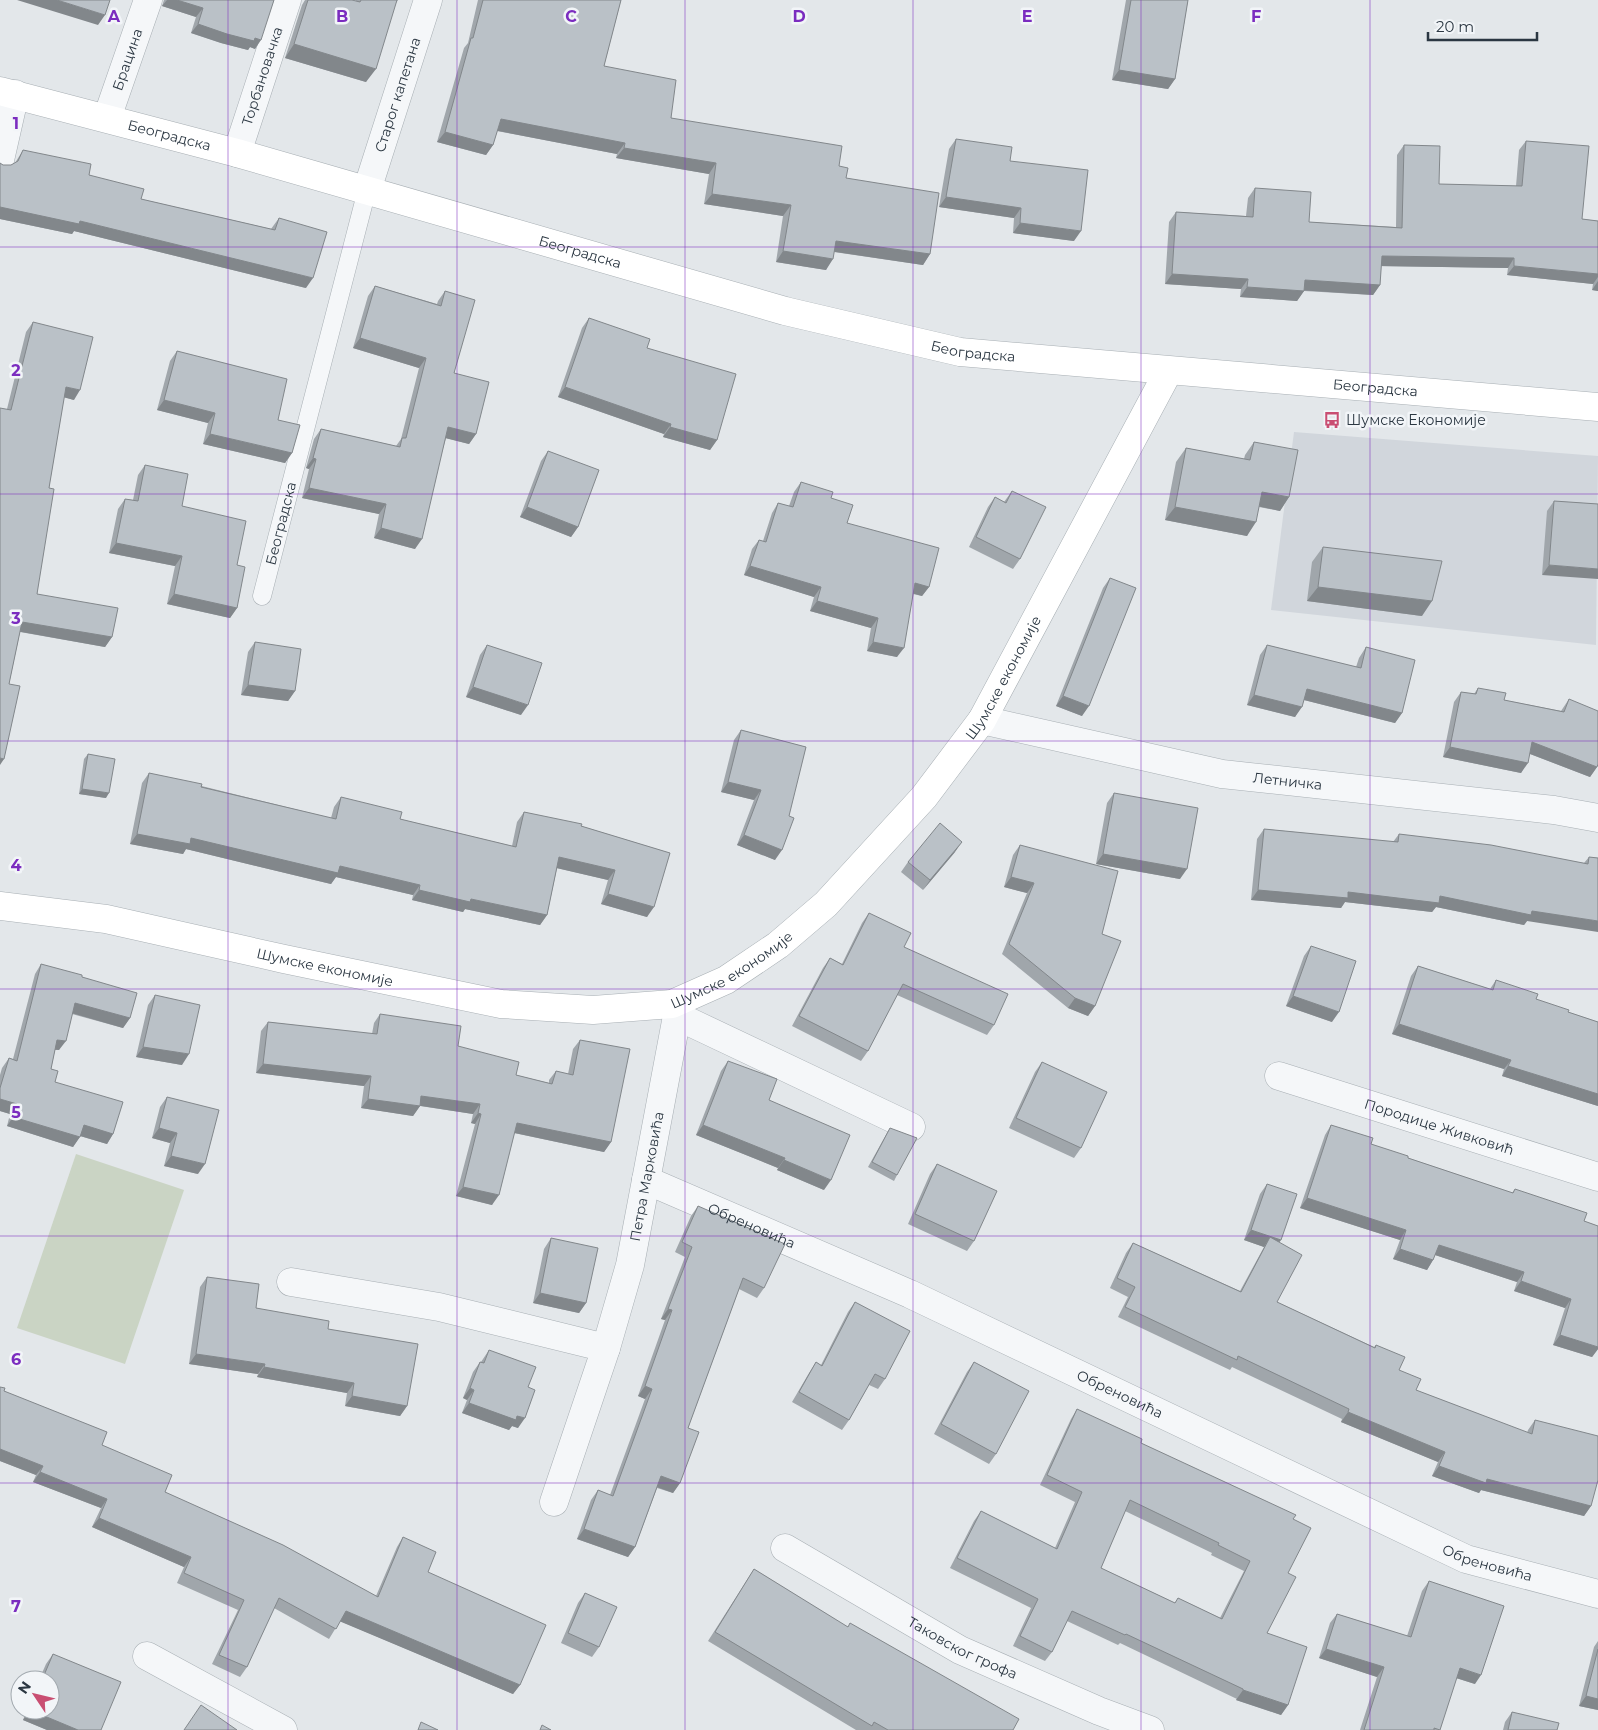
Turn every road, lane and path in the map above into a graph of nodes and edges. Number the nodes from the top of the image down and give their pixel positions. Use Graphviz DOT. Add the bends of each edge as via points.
graph roads {
  1 [pos="148,0"];
  2 [pos="288,0"];
  3 [pos="428,0"];
  4 [pos="7,93"];
  5 [pos="107,118"];
  6 [pos="236,153"];
  7 [pos="0,160"];
  8 [pos="367,190"];
  9 [pos="1168,372"];
  10 [pos="1598,407"];
  11 [pos="262,596"];
  12 [pos="982,720"];
  13 [pos="1598,818"];
  14 [pos="0,906"];
  15 [pos="675,1010"];
  16 [pos="1279,1076"];
  17 [pos="911,1127"];
  18 [pos="1598,1177"];
  19 [pos="646,1180"];
  20 [pos="291,1282"];
  21 [pos="606,1348"];
  22 [pos="554,1502"];
  23 [pos="785,1548"];
  24 [pos="1598,1594"];
  25 [pos="147,1656"];
  26 [pos="283,1730"];
  27 [pos="1150,1730"];
  1 -- 5 [label="street, Брацина"];
  2 -- 6 [label="street, Торбановачка"];
  3 -- 8 [label="street, Старог капетана"];
  4 -- 5 [label="main road, Београдска"];
  4 -- 7 [label="street"];
  5 -- 6 [label="main road, Београдска"];
  6 -- 8 [label="main road, Београдска"];
  8 -- 9 [label="main road, Београдска" via="786,312 960,352"];
  8 -- 11 [label="lane, Београдска"];
  9 -- 10 [label="main road, Београдска"];
  9 -- 12 [label="main road, Шумске економије"];
  12 -- 13 [label="street, Летничка" via="1222,774 1554,810"];
  12 -- 15 [label="main road, Шумске економије" via="924,797 826,904 778,945"];
  14 -- 15 [label="main road, Шумске економије" via="106,919 501,1004 593,1010"];
  15 -- 17 [label="street"];
  15 -- 19 [label="street, Петра Марковића"];
  16 -- 18 [label="street, Породице Живковић"];
  19 -- 21 [label="street, Петра Марковића" via="630,1265"];
  19 -- 24 [label="street, Обреновића" via="910,1294 1466,1559"];
  20 -- 21 [label="street" via="439,1307"];
  21 -- 22 [label="street, Петра Марковића"];
  23 -- 27 [label="street, Таковског грофа" via="960,1650"];
  25 -- 26 [label="street"];
}
